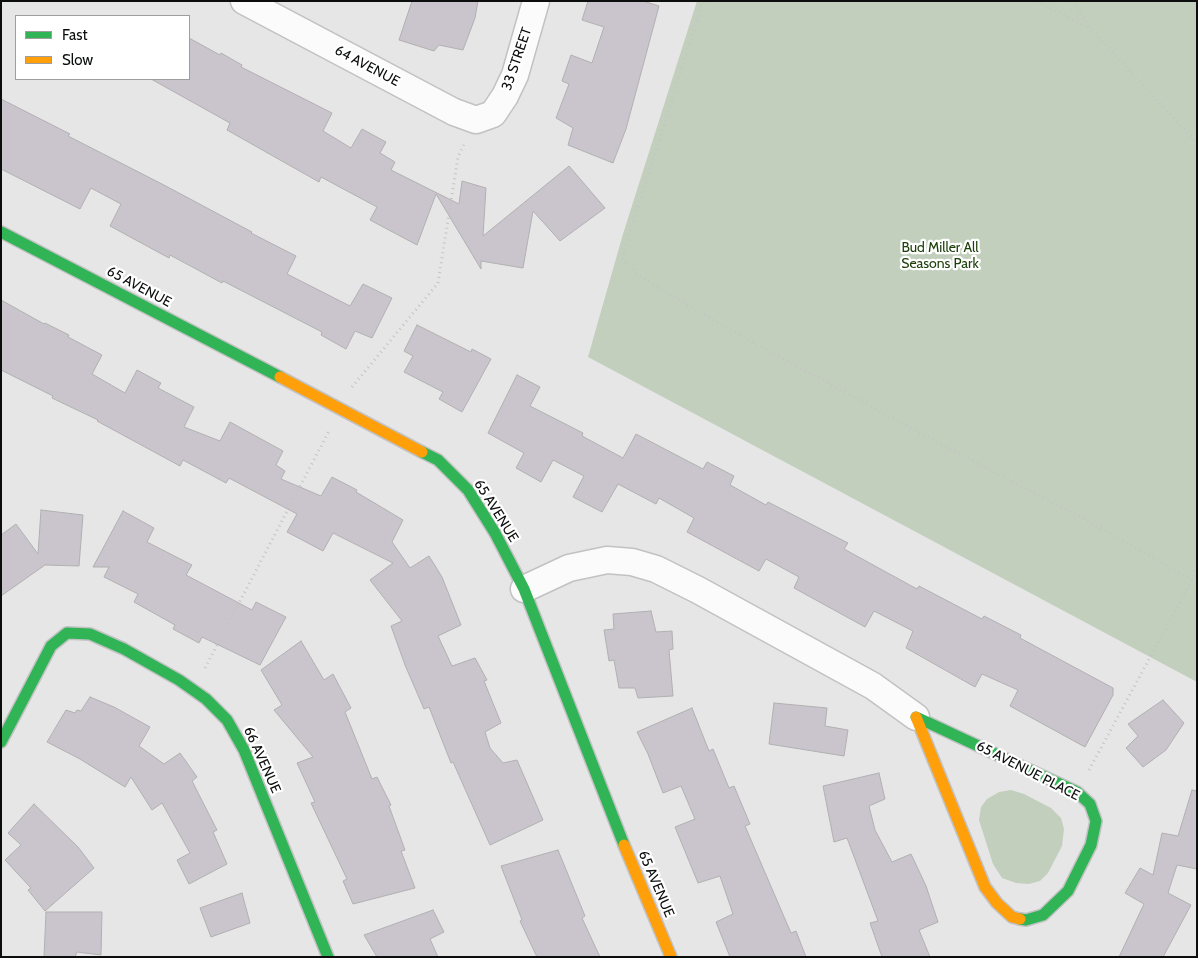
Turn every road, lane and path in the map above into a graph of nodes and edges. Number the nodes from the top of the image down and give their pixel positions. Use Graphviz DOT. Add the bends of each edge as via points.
graph roads {
  1 [pos="244,1"];
  2 [pos="536,1"];
  3 [pos="703,1"];
  4 [pos="1037,1"];
  5 [pos="1072,1"];
  6 [pos="1090,28"];
  7 [pos="493,114"];
  8 [pos="1197,144"];
  9 [pos="458,156"];
  10 [pos="1,232"];
  11 [pos="348,394"];
  12 [pos="329,431"];
  13 [pos="1197,562"];
  14 [pos="1192,580"];
  15 [pos="1197,583"];
  16 [pos="524,589"];
  17 [pos="203,671"];
  18 [pos="916,717"];
  19 [pos="1,742"];
  20 [pos="1089,770"];
  21 [pos="328,957"];
  22 [pos="671,957"];
  1 -- 7 [label="street, 64 AVENUE" via="454,112 476,120"];
  2 -- 7 [label="street, 33 STREET" via="515,75"];
  3 -- 14 [label="path" via="622,258 637,274 745,338"];
  4 -- 6 [label="path"];
  5 -- 6 [label="path"];
  6 -- 8 [label="path"];
  9 -- 11 [label="path" via="438,283 354,382"];
  10 -- 16 [label="street, 65 AVENUE" via="438,460 468,490"];
  12 -- 17 [label="path"];
  13 -- 14 [label="path"];
  14 -- 15 [label="path"];
  14 -- 20 [label="path"];
  16 -- 18 [label="street, 65 AVENUE PLACE" via="569,568 607,560 632,562 656,569 873,686"];
  16 -- 22 [label="street, 65 AVENUE"];
  18 -- 18 [label="street, 65 AVENUE PLACE" via="985,887 1012,917 1026,920 1043,915 1068,891 1090,845 1096,821 1090,804 1077,792"];
  19 -- 21 [label="street, 66 AVENUE" via="51,646 67,632 90,634 124,649 192,689 227,720 244,750"];
}
